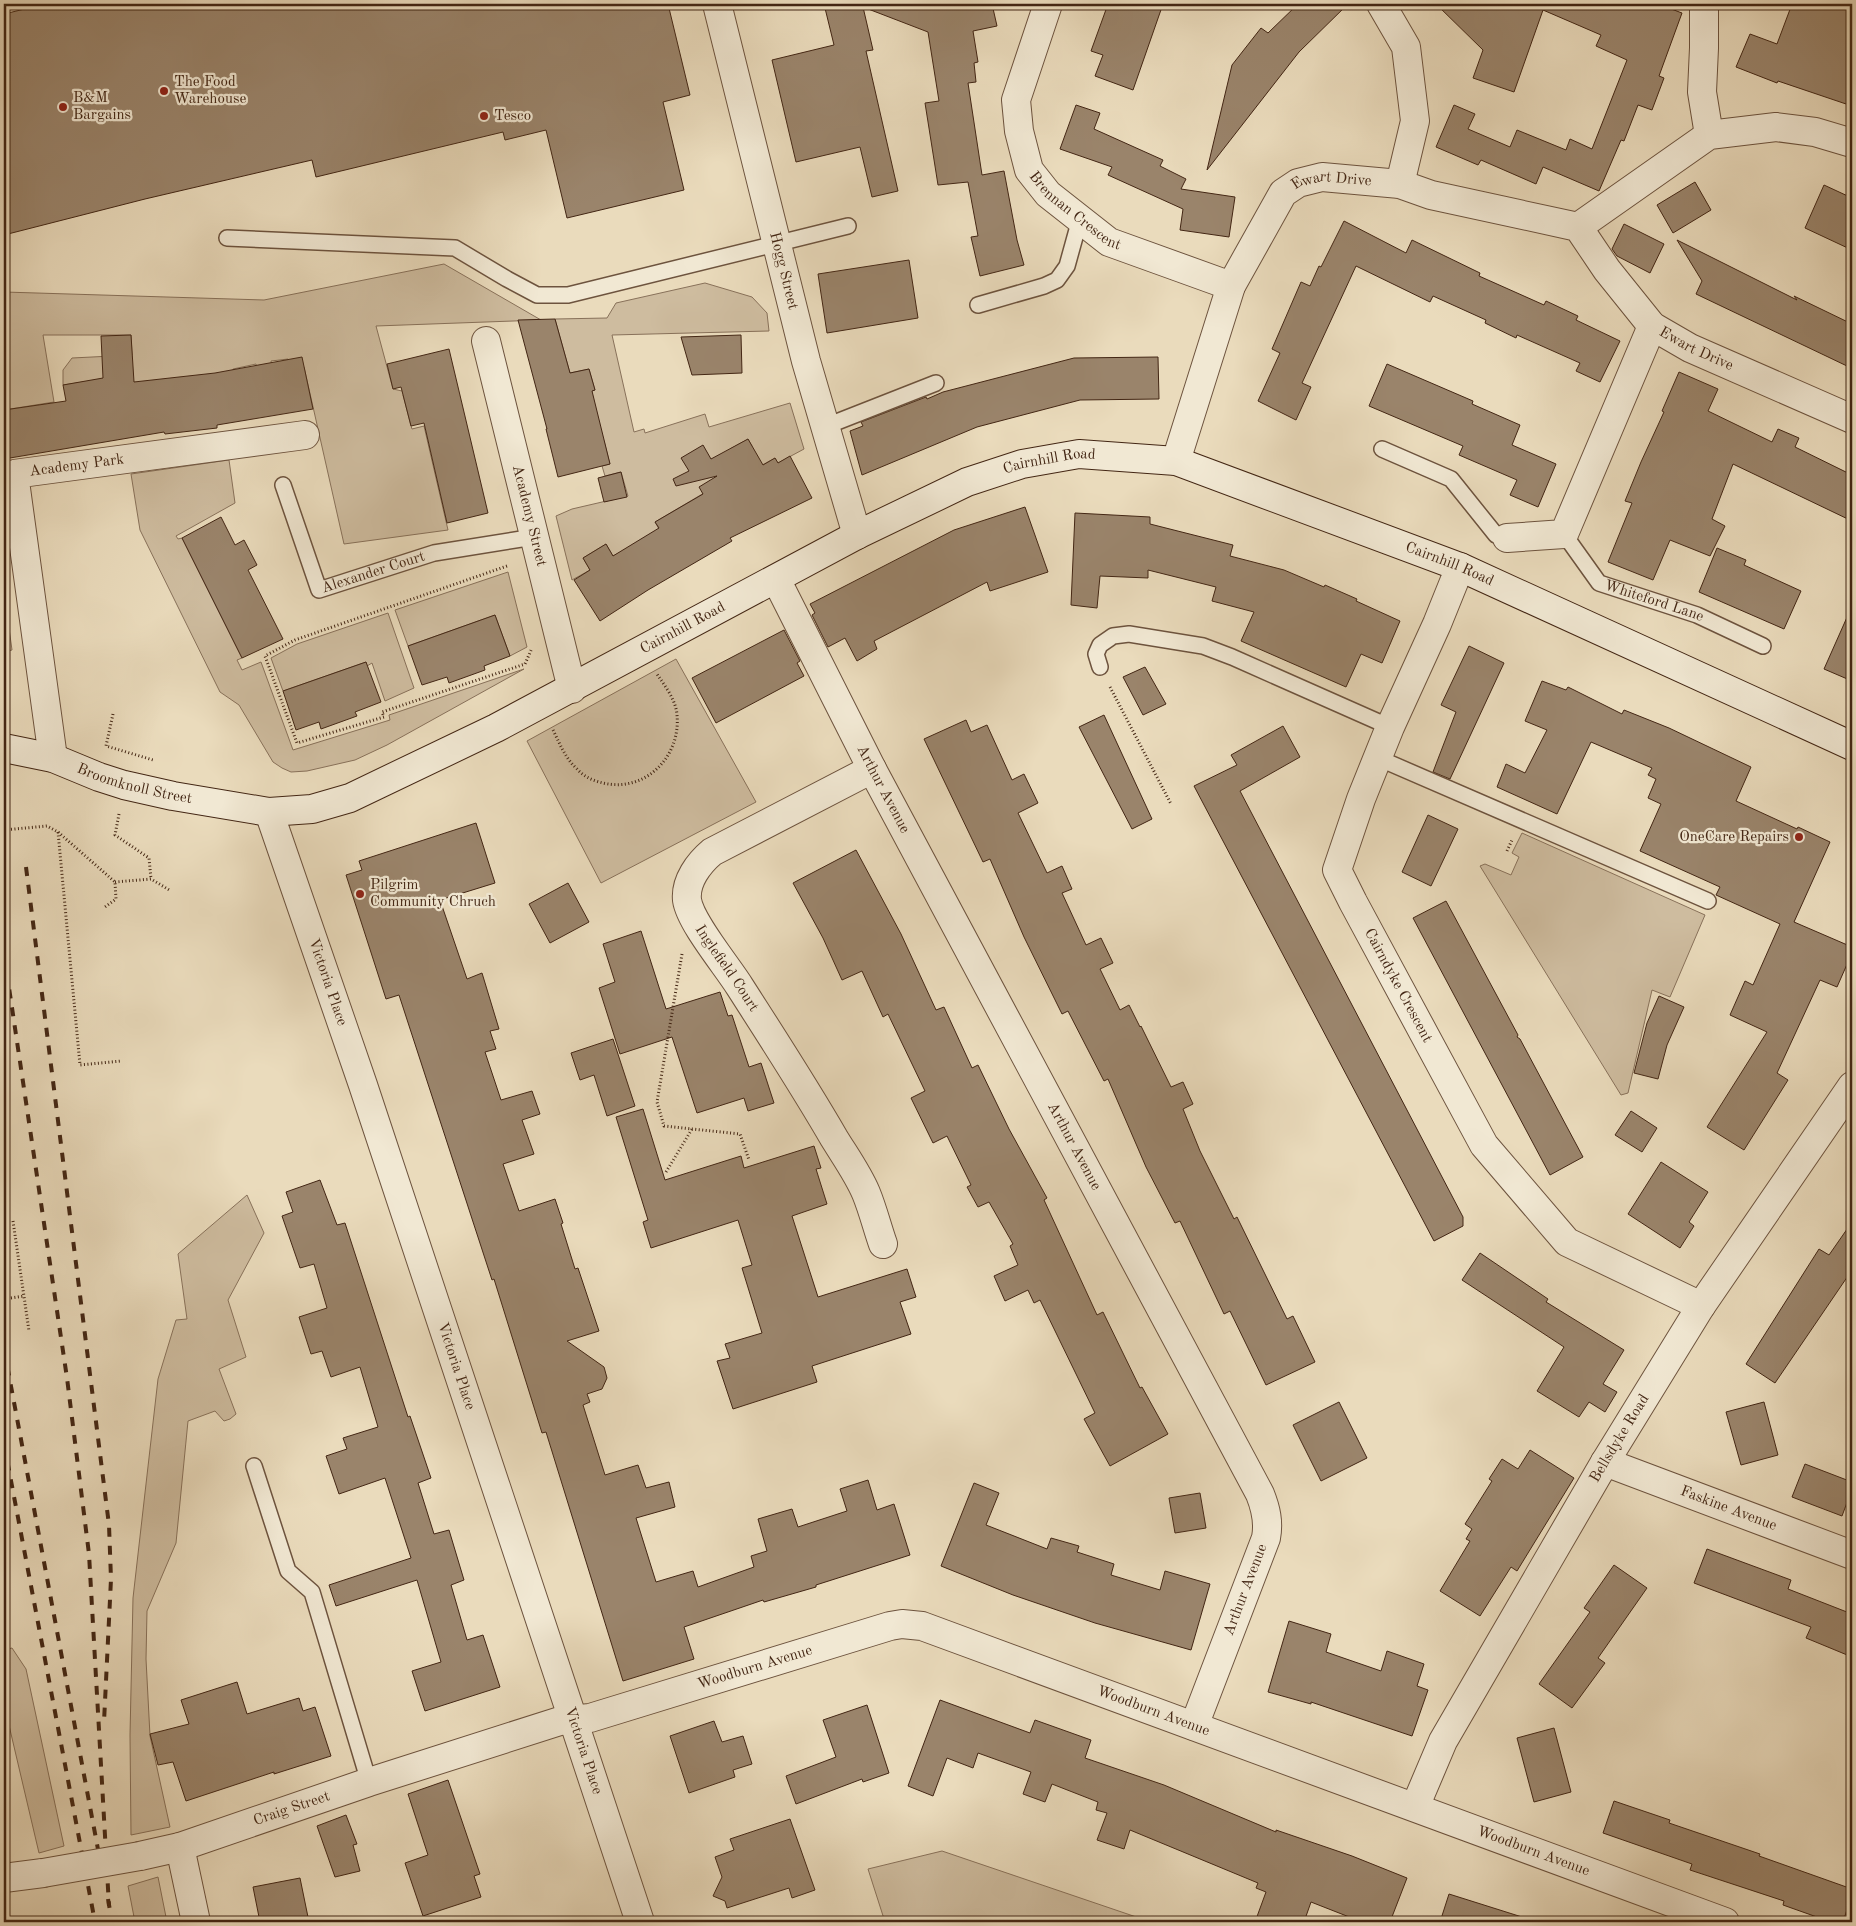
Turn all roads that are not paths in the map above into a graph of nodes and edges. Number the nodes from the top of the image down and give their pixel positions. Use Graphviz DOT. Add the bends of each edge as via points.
graph roads {
  1 [pos="717,4"];
  2 [pos="1048,4"];
  3 [pos="1381,4"];
  4 [pos="1704,4"];
  5 [pos="1709,135"];
  6 [pos="1852,143"];
  7 [pos="1400,184"];
  8 [pos="1080,219"];
  9 [pos="848,226"];
  10 [pos="1578,227"];
  11 [pos="227,238"];
  12 [pos="776,243"];
  13 [pos="1232,286"];
  14 [pos="978,305"];
  15 [pos="1652,326"];
  16 [pos="486,341"];
  17 [pos="936,383"];
  18 [pos="1852,419"];
  19 [pos="824,427"];
  20 [pos="305,435"];
  21 [pos="1382,449"];
  22 [pos="1176,461"];
  23 [pos="283,485"];
  24 [pos="1564,534"];
  25 [pos="857,535"];
  26 [pos="1507,538"];
  27 [pos="536,546"];
  28 [pos="1460,567"];
  29 [pos="776,579"];
  30 [pos="1763,646"];
  31 [pos="1100,667"];
  32 [pos="572,689"];
  33 [pos="1390,726"];
  34 [pos="1852,746"];
  35 [pos="4,748"];
  36 [pos="53,758"];
  37 [pos="1378,758"];
  38 [pos="872,769"];
  39 [pos="269,812"];
  40 [pos="1708,901"];
  41 [pos="1852,1086"];
  42 [pos="883,1244"];
  43 [pos="1701,1306"];
  44 [pos="1605,1462"];
  45 [pos="254,1466"];
  46 [pos="1852,1555"];
  47 [pos="573,1720"];
  48 [pos="1194,1726"];
  49 [pos="369,1782"];
  50 [pos="1415,1807"];
  51 [pos="180,1847"];
  52 [pos="4,1878"];
  53 [pos="196,1922"];
  54 [pos="640,1922"];
  55 [pos="1725,1922"];
  1 -- 12 [label="street, Hogg Street"];
  2 -- 8 [label="street, Brennan Crescent" via="1016,100 1020,131 1029,170 1048,194"];
  3 -- 7 [label="street" via="1406,47 1415,121"];
  4 -- 5 [label="street" via="1702,92"];
  5 -- 6 [label="street" via="1776,127 1816,132"];
  5 -- 10 [label="street"];
  7 -- 10 [label="street, Ewart Drive"];
  7 -- 13 [label="street, Ewart Drive" via="1322,177 1298,183 1283,193"];
  8 -- 13 [label="street, Brennan Crescent" via="1110,242"];
  8 -- 14 [label="lane" via="1067,266 1057,280"];
  9 -- 12 [label="lane"];
  10 -- 15 [label="street, Ewart Drive" via="1607,270"];
  11 -- 12 [label="lane" via="455,248 538,295 568,296"];
  12 -- 19 [label="street, Hogg Street"];
  13 -- 22 [label="street, Ewart Drive"];
  15 -- 18 [label="street, Ewart Drive" via="1690,348"];
  15 -- 24 [label="street"];
  16 -- 27 [label="street, Academy Street"];
  17 -- 19 [label="lane"];
  19 -- 25 [label="street, Hogg Street"];
  20 -- 36 [label="street, Academy Park" via="14,474"];
  21 -- 26 [label="lane" via="1451,479 1496,535"];
  22 -- 25 [label="street, Cairnhill Road" via="1079,454 1022,464 967,482"];
  22 -- 28 [label="street, Cairnhill Road"];
  23 -- 27 [label="lane, Alexander Court" via="320,590 434,553"];
  24 -- 26 [label="street"];
  24 -- 30 [label="lane, Whiteford Lane" via="1599,583 1697,615"];
  25 -- 29 [label="street, Cairnhill Road"];
  27 -- 32 [label="street, Academy Street"];
  28 -- 33 [label="street, Cairndyke Crescent"];
  28 -- 34 [label="street, Cairnhill Road"];
  29 -- 32 [label="street, Cairnhill Road"];
  29 -- 38 [label="street, Arthur Avenue"];
  31 -- 33 [label="lane" via="1096,654 1100,644 1113,636 1129,634 1203,646"];
  32 -- 39 [label="street, Cairnhill Road" via="350,798 312,809"];
  33 -- 37 [label="street, Cairndyke Crescent"];
  35 -- 36 [label="street, Broomknoll Street"];
  36 -- 39 [label="street, Broomknoll Street" via="124,785"];
  37 -- 40 [label="lane"];
  37 -- 43 [label="street, Cairndyke Crescent" via="1337,870 1484,1145 1567,1242"];
  38 -- 42 [label="street, Inglefield Court" via="712,852 695,870 687,891 689,909 702,931 808,1094 866,1192"];
  38 -- 48 [label="street, Arthur Avenue" via="1265,1506 1266,1538"];
  39 -- 47 [label="street, Victoria Place"];
  41 -- 43 [label="street, Bellsdyke Road"];
  43 -- 44 [label="street, Bellsdyke Road"];
  44 -- 46 [label="street, Faskine Avenue"];
  44 -- 50 [label="street, Bellsdyke Road" via="1443,1741"];
  45 -- 49 [label="lane" via="288,1571 312,1592"];
  47 -- 48 [label="street, Woodburn Avenue" via="590,1718 902,1624 922,1626"];
  47 -- 49 [label="street, Craig Street" via="560,1721"];
  47 -- 54 [label="street, Victoria Place"];
  48 -- 50 [label="street, Woodburn Avenue"];
  49 -- 51 [label="street, Craig Street"];
  50 -- 55 [label="street, Woodburn Avenue"];
  51 -- 52 [label="street, Craig Street, bridge"];
  51 -- 53 [label="street"];
}
